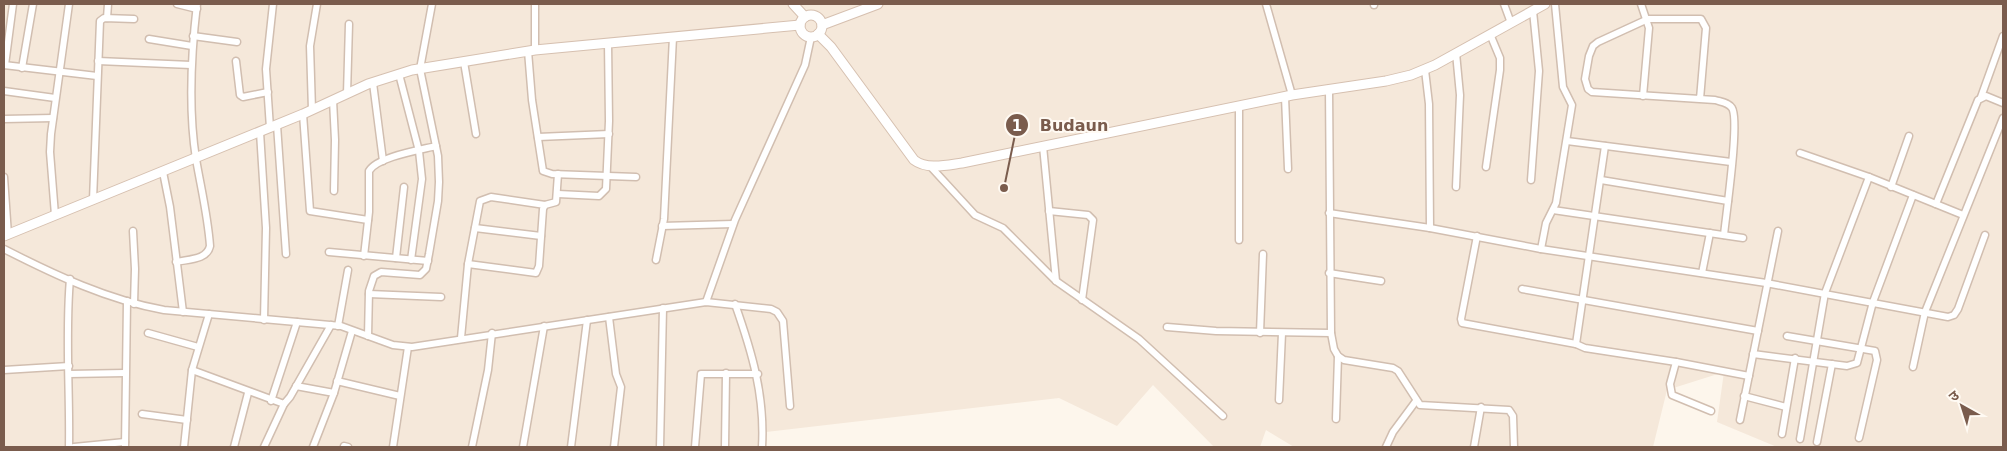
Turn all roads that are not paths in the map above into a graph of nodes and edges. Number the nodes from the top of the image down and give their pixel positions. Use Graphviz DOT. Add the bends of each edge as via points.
graph roads {
  1 [pos="13,4"];
  2 [pos="33,4"];
  3 [pos="69,4"];
  4 [pos="108,4"];
  5 [pos="177,4"];
  6 [pos="273,4"];
  7 [pos="317,4"];
  8 [pos="432,4"];
  9 [pos="534,4"];
  10 [pos="878,4"];
  11 [pos="1266,4"];
  12 [pos="1504,4"];
  13 [pos="1545,4"];
  14 [pos="1555,4"];
  15 [pos="1641,4"];
  16 [pos="197,6"];
  17 [pos="800,8"];
  18 [pos="1533,11"];
  19 [pos="107,18"];
  20 [pos="134,19"];
  21 [pos="1648,19"];
  22 [pos="1511,23"];
  23 [pos="349,24"];
  24 [pos="800,25"];
  25 [pos="822,25"];
  26 [pos="1490,34"];
  27 [pos="193,36"];
  28 [pos="814,36"];
  29 [pos="2003,36"];
  30 [pos="673,37"];
  31 [pos="149,39"];
  32 [pos="237,42"];
  33 [pos="608,43"];
  34 [pos="192,46"];
  35 [pos="531,51"];
  36 [pos="1456,53"];
  37 [pos="98,61"];
  38 [pos="236,62"];
  39 [pos="464,62"];
  40 [pos="4,65"];
  41 [pos="191,65"];
  42 [pos="22,68"];
  43 [pos="420,69"];
  44 [pos="1425,70"];
  45 [pos="59,72"];
  46 [pos="399,74"];
  47 [pos="97,76"];
  48 [pos="373,82"];
  49 [pos="1329,89"];
  50 [pos="4,90"];
  51 [pos="268,92"];
  52 [pos="347,94"];
  53 [pos="1289,96"];
  54 [pos="1643,96"];
  55 [pos="1981,97"];
  56 [pos="55,98"];
  57 [pos="1700,99"];
  58 [pos="333,100"];
  59 [pos="2003,102"];
  60 [pos="1239,106"];
  61 [pos="312,110"];
  62 [pos="303,114"];
  63 [pos="53,118"];
  64 [pos="2003,118"];
  65 [pos="4,119"];
  66 [pos="274,126"];
  67 [pos="260,132"];
  68 [pos="476,134"];
  69 [pos="609,134"];
  70 [pos="1909,136"];
  71 [pos="538,137"];
  72 [pos="1567,141"];
  73 [pos="436,146"];
  74 [pos="1044,146"];
  75 [pos="1605,146"];
  76 [pos="419,150"];
  77 [pos="1800,153"];
  78 [pos="196,158"];
  79 [pos="383,161"];
  80 [pos="1731,162"];
  81 [pos="930,166"];
  82 [pos="1486,167"];
  83 [pos="1288,168"];
  84 [pos="163,172"];
  85 [pos="558,174"];
  86 [pos="608,175"];
  87 [pos="4,177"];
  88 [pos="636,177"];
  89 [pos="1869,177"];
  90 [pos="1531,180"];
  91 [pos="1601,180"];
  92 [pos="1456,186"];
  93 [pos="404,187"];
  94 [pos="1890,187"];
  95 [pos="334,191"];
  96 [pos="558,194"];
  97 [pos="1913,195"];
  98 [pos="93,200"];
  99 [pos="1728,202"];
  100 [pos="1936,204"];
  101 [pos="545,205"];
  102 [pos="1553,210"];
  103 [pos="1050,211"];
  104 [pos="1329,213"];
  105 [pos="55,215"];
  106 [pos="1964,215"];
  107 [pos="1596,216"];
  108 [pos="368,220"];
  109 [pos="733,224"];
  110 [pos="662,226"];
  111 [pos="474,228"];
  112 [pos="1430,228"];
  113 [pos="1778,230"];
  114 [pos="133,231"];
  115 [pos="1710,233"];
  116 [pos="6,235"];
  117 [pos="1724,235"];
  118 [pos="1985,235"];
  119 [pos="541,236"];
  120 [pos="1477,236"];
  121 [pos="1743,238"];
  122 [pos="1239,240"];
  123 [pos="4,249"];
  124 [pos="1541,249"];
  125 [pos="329,252"];
  126 [pos="286,254"];
  127 [pos="1263,254"];
  128 [pos="364,256"];
  129 [pos="1590,256"];
  130 [pos="396,258"];
  131 [pos="411,260"];
  132 [pos="656,260"];
  133 [pos="428,261"];
  134 [pos="176,262"];
  135 [pos="468,264"];
  136 [pos="348,270"];
  137 [pos="1329,273"];
  138 [pos="1702,273"];
  139 [pos="70,279"];
  140 [pos="1056,281"];
  141 [pos="1381,281"];
  142 [pos="1766,283"];
  143 [pos="1522,289"];
  144 [pos="1825,293"];
  145 [pos="369,294"];
  146 [pos="441,297"];
  147 [pos="1082,300"];
  148 [pos="1582,300"];
  149 [pos="130,302"];
  150 [pos="706,302"];
  151 [pos="1873,302"];
  152 [pos="735,304"];
  153 [pos="663,308"];
  154 [pos="183,312"];
  155 [pos="1925,312"];
  156 [pos="209,314"];
  157 [pos="609,316"];
  158 [pos="264,320"];
  159 [pos="587,320"];
  160 [pos="297,322"];
  161 [pos="334,326"];
  162 [pos="544,326"];
  163 [pos="1168,327"];
  164 [pos="352,331"];
  165 [pos="1758,331"];
  166 [pos="1260,332"];
  167 [pos="148,333"];
  168 [pos="492,333"];
  169 [pos="1282,333"];
  170 [pos="1331,333"];
  171 [pos="368,336"];
  172 [pos="1787,336"];
  173 [pos="462,338"];
  174 [pos="1817,340"];
  175 [pos="1576,344"];
  176 [pos="198,347"];
  177 [pos="408,347"];
  178 [pos="1862,347"];
  179 [pos="1753,354"];
  180 [pos="1338,356"];
  181 [pos="1795,358"];
  182 [pos="1814,361"];
  183 [pos="1676,362"];
  184 [pos="1832,364"];
  185 [pos="1913,367"];
  186 [pos="4,370"];
  187 [pos="69,370"];
  188 [pos="192,370"];
  189 [pos="125,373"];
  190 [pos="726,373"];
  191 [pos="758,374"];
  192 [pos="1749,376"];
  193 [pos="337,381"];
  194 [pos="296,386"];
  195 [pos="334,392"];
  196 [pos="248,393"];
  197 [pos="400,396"];
  198 [pos="1744,396"];
  199 [pos="1279,400"];
  200 [pos="271,401"];
  201 [pos="1416,401"];
  202 [pos="284,404"];
  203 [pos="790,406"];
  204 [pos="1480,407"];
  205 [pos="1786,407"];
  206 [pos="1711,411"];
  207 [pos="142,414"];
  208 [pos="1224,416"];
  209 [pos="1336,419"];
  210 [pos="187,420"];
  211 [pos="1740,420"];
  212 [pos="1782,434"];
  213 [pos="1859,438"];
  214 [pos="1800,439"];
  215 [pos="1817,442"];
  216 [pos="125,445"];
  217 [pos="69,447"];
  218 [pos="74,447"];
  219 [pos="87,447"];
  220 [pos="184,447"];
  221 [pos="234,447"];
  222 [pos="264,447"];
  223 [pos="313,447"];
  224 [pos="393,447"];
  225 [pos="472,447"];
  226 [pos="523,447"];
  227 [pos="571,447"];
  228 [pos="614,447"];
  229 [pos="660,447"];
  230 [pos="695,447"];
  231 [pos="725,447"];
  232 [pos="762,447"];
  233 [pos="1386,447"];
  234 [pos="1474,447"];
  235 [pos="1514,447"];
  1 -- 40 [label="street"];
  2 -- 42 [label="street"];
  3 -- 45 [label="street"];
  4 -- 19 [label="street"];
  5 -- 16 [label="street"];
  6 -- 51 [label="street" via="266,70"];
  7 -- 61 [label="street" via="310,46"];
  8 -- 43 [label="street"];
  9 -- 35 [label="street"];
  10 -- 25 [label="street"];
  11 -- 53 [label="street"];
  12 -- 22 [label="street"];
  13 -- 18 [label="street"];
  14 -- 72 [label="street" via="1563,87 1572,105"];
  15 -- 21 [label="street"];
  16 -- 27 [label="street"];
  17 -- 24 [label="street"];
  17 -- 25 [label="street" via="816,16"];
  18 -- 22 [label="street"];
  18 -- 90 [label="street" via="1539,71"];
  19 -- 20 [label="street"];
  19 -- 37 [label="street" via="100,21"];
  21 -- 54 [label="street"];
  21 -- 54 [label="street" via="1593,46 1585,79 1592,92"];
  21 -- 57 [label="street" via="1696,18 1705,22"];
  22 -- 26 [label="street"];
  23 -- 52 [label="street"];
  24 -- 28 [label="street" via="802,32"];
  24 -- 30 [label="street"];
  25 -- 28 [label="street"];
  26 -- 36 [label="street"];
  26 -- 82 [label="street" via="1500,58 1500,70"];
  27 -- 32 [label="street"];
  27 -- 34 [label="street"];
  28 -- 81 [label="street" via="830,47 914,160"];
  28 -- 109 [label="street" via="805,65"];
  29 -- 55 [label="street"];
  30 -- 33 [label="street"];
  30 -- 110 [label="street"];
  31 -- 34 [label="street"];
  33 -- 35 [label="street"];
  33 -- 69 [label="street"];
  34 -- 41 [label="street"];
  35 -- 39 [label="street"];
  35 -- 71 [label="street"];
  36 -- 44 [label="street"];
  36 -- 92 [label="street" via="1460,95"];
  37 -- 41 [label="street"];
  37 -- 47 [label="street"];
  38 -- 51 [label="street" via="240,95"];
  39 -- 43 [label="street"];
  39 -- 68 [label="street"];
  40 -- 42 [label="street"];
  41 -- 78 [label="street"];
  42 -- 45 [label="street"];
  43 -- 46 [label="street"];
  43 -- 73 [label="street"];
  44 -- 49 [label="street" via="1386,81"];
  44 -- 112 [label="street" via="1429,113"];
  45 -- 47 [label="street"];
  45 -- 56 [label="street"];
  46 -- 48 [label="street"];
  46 -- 76 [label="street"];
  47 -- 98 [label="street"];
  48 -- 52 [label="street"];
  48 -- 79 [label="street"];
  49 -- 53 [label="street"];
  49 -- 104 [label="street"];
  50 -- 56 [label="street"];
  51 -- 66 [label="street"];
  52 -- 58 [label="street"];
  53 -- 60 [label="street"];
  53 -- 83 [label="street"];
  54 -- 57 [label="street"];
  55 -- 59 [label="street"];
  55 -- 100 [label="street"];
  56 -- 63 [label="street"];
  57 -- 80 [label="street" via="1726,102 1732,107 1735,125"];
  58 -- 61 [label="street"];
  58 -- 95 [label="street" via="336,140"];
  60 -- 74 [label="street"];
  60 -- 122 [label="street"];
  61 -- 62 [label="street"];
  62 -- 66 [label="street"];
  62 -- 108 [label="street" via="310,211"];
  63 -- 65 [label="street"];
  63 -- 105 [label="street" via="50,152"];
  64 -- 106 [label="street"];
  66 -- 67 [label="street"];
  66 -- 126 [label="street"];
  67 -- 78 [label="street"];
  67 -- 158 [label="street" via="266,228"];
  69 -- 71 [label="street"];
  69 -- 86 [label="street"];
  70 -- 94 [label="street"];
  71 -- 85 [label="street" via="544,171"];
  72 -- 75 [label="street"];
  72 -- 102 [label="street"];
  73 -- 76 [label="street"];
  73 -- 133 [label="street" via="440,172 438,202"];
  74 -- 81 [label="street" via="962,163"];
  74 -- 103 [label="street"];
  75 -- 80 [label="street"];
  75 -- 91 [label="street"];
  76 -- 79 [label="street"];
  76 -- 131 [label="street" via="422,179"];
  77 -- 89 [label="street"];
  78 -- 84 [label="street"];
  78 -- 134 [label="street" via="210,246 203,256"];
  79 -- 108 [label="street" via="369,171"];
  80 -- 99 [label="street"];
  81 -- 140 [label="street" via="964,206 1003,228"];
  84 -- 98 [label="street"];
  84 -- 134 [label="street"];
  85 -- 86 [label="street"];
  85 -- 96 [label="street"];
  86 -- 88 [label="street"];
  86 -- 96 [label="street" via="602,195"];
  87 -- 116 [label="street"];
  89 -- 94 [label="street"];
  89 -- 144 [label="street"];
  91 -- 99 [label="street"];
  91 -- 107 [label="street"];
  93 -- 130 [label="street"];
  94 -- 97 [label="street"];
  96 -- 101 [label="street" via="554,204"];
  97 -- 100 [label="street"];
  97 -- 151 [label="street"];
  98 -- 105 [label="street"];
  99 -- 117 [label="street"];
  100 -- 106 [label="street"];
  101 -- 111 [label="street" via="486,197 479,204"];
  101 -- 119 [label="street"];
  102 -- 107 [label="street"];
  102 -- 124 [label="street" via="1546,223"];
  103 -- 140 [label="street"];
  103 -- 147 [label="street" via="1088,216 1093,220"];
  104 -- 112 [label="street"];
  104 -- 137 [label="street"];
  105 -- 116 [label="street"];
  106 -- 155 [label="street"];
  107 -- 115 [label="street"];
  107 -- 129 [label="street"];
  108 -- 128 [label="street"];
  109 -- 110 [label="street"];
  109 -- 150 [label="street"];
  110 -- 132 [label="street"];
  111 -- 119 [label="street"];
  111 -- 135 [label="street"];
  112 -- 120 [label="street"];
  113 -- 142 [label="street"];
  114 -- 149 [label="street" via="135,278"];
  115 -- 117 [label="street"];
  115 -- 138 [label="street"];
  117 -- 121 [label="street"];
  118 -- 155 [label="street" via="1954,315 1948,317"];
  119 -- 135 [label="street" via="536,273"];
  120 -- 124 [label="street"];
  120 -- 175 [label="street" via="1462,323"];
  123 -- 139 [label="street"];
  124 -- 129 [label="street"];
  125 -- 128 [label="street"];
  127 -- 166 [label="street"];
  128 -- 130 [label="street"];
  129 -- 138 [label="street"];
  129 -- 148 [label="street"];
  130 -- 131 [label="street"];
  131 -- 133 [label="street"];
  133 -- 145 [label="street" via="420,275 377,273 372,278"];
  134 -- 154 [label="street"];
  135 -- 173 [label="street"];
  136 -- 161 [label="street"];
  137 -- 141 [label="street"];
  137 -- 170 [label="street"];
  138 -- 142 [label="street"];
  139 -- 149 [label="street"];
  139 -- 187 [label="street" via="66,332"];
  140 -- 147 [label="street"];
  142 -- 144 [label="street"];
  142 -- 165 [label="street"];
  143 -- 148 [label="street"];
  144 -- 151 [label="street"];
  144 -- 174 [label="street"];
  145 -- 146 [label="street"];
  145 -- 171 [label="street"];
  147 -- 208 [label="street" via="1158,354"];
  148 -- 165 [label="street"];
  148 -- 175 [label="street"];
  149 -- 154 [label="street"];
  149 -- 189 [label="street"];
  150 -- 152 [label="street"];
  150 -- 153 [label="street"];
  151 -- 155 [label="street"];
  151 -- 178 [label="street"];
  152 -- 191 [label="street"];
  152 -- 203 [label="street" via="771,309 781,316"];
  153 -- 157 [label="street"];
  153 -- 229 [label="street"];
  154 -- 156 [label="street"];
  155 -- 185 [label="street"];
  156 -- 158 [label="street"];
  156 -- 176 [label="street"];
  157 -- 159 [label="street"];
  157 -- 228 [label="street" via="616,374 621,387"];
  158 -- 160 [label="street"];
  159 -- 162 [label="street"];
  159 -- 227 [label="street"];
  160 -- 161 [label="street"];
  160 -- 200 [label="street"];
  161 -- 164 [label="street"];
  161 -- 194 [label="street"];
  162 -- 168 [label="street"];
  162 -- 226 [label="street"];
  163 -- 166 [label="street"];
  164 -- 171 [label="street"];
  164 -- 193 [label="street"];
  165 -- 179 [label="street"];
  166 -- 169 [label="street"];
  167 -- 176 [label="street"];
  168 -- 173 [label="street"];
  168 -- 225 [label="street"];
  169 -- 170 [label="street"];
  169 -- 199 [label="street"];
  170 -- 180 [label="street"];
  171 -- 177 [label="street"];
  172 -- 174 [label="street"];
  173 -- 177 [label="street"];
  174 -- 178 [label="street"];
  174 -- 182 [label="street"];
  175 -- 183 [label="street"];
  176 -- 188 [label="street"];
  177 -- 197 [label="street"];
  178 -- 184 [label="street" via="1856,363 1847,366"];
  178 -- 213 [label="street" via="1875,351 1877,360"];
  179 -- 181 [label="street"];
  179 -- 192 [label="street"];
  180 -- 201 [label="street" via="1344,360 1393,368"];
  180 -- 209 [label="street"];
  181 -- 182 [label="street"];
  181 -- 205 [label="street"];
  182 -- 184 [label="street"];
  182 -- 214 [label="street"];
  183 -- 192 [label="street"];
  183 -- 206 [label="street" via="1670,384 1672,395"];
  184 -- 215 [label="street"];
  186 -- 187 [label="street"];
  187 -- 189 [label="street"];
  187 -- 217 [label="street"];
  188 -- 196 [label="street"];
  188 -- 210 [label="street"];
  189 -- 216 [label="street"];
  190 -- 191 [label="street"];
  190 -- 230 [label="street" via="704,372 699,377"];
  190 -- 231 [label="street"];
  191 -- 232 [label="street" via="764,421"];
  192 -- 198 [label="street"];
  193 -- 195 [label="street"];
  193 -- 197 [label="street"];
  194 -- 195 [label="street"];
  194 -- 202 [label="street"];
  195 -- 223 [label="street"];
  196 -- 200 [label="street"];
  196 -- 221 [label="street"];
  197 -- 224 [label="street"];
  198 -- 205 [label="street"];
  198 -- 211 [label="street"];
  200 -- 202 [label="street"];
  201 -- 204 [label="street" via="1424,406"];
  201 -- 233 [label="street"];
  202 -- 222 [label="street"];
  204 -- 234 [label="street"];
  204 -- 235 [label="street" via="1504,408 1512,413"];
  205 -- 212 [label="street"];
  207 -- 210 [label="street"];
  210 -- 220 [label="street"];
  216 -- 219 [label="street"];
  218 -- 219 [label="street"];
}
